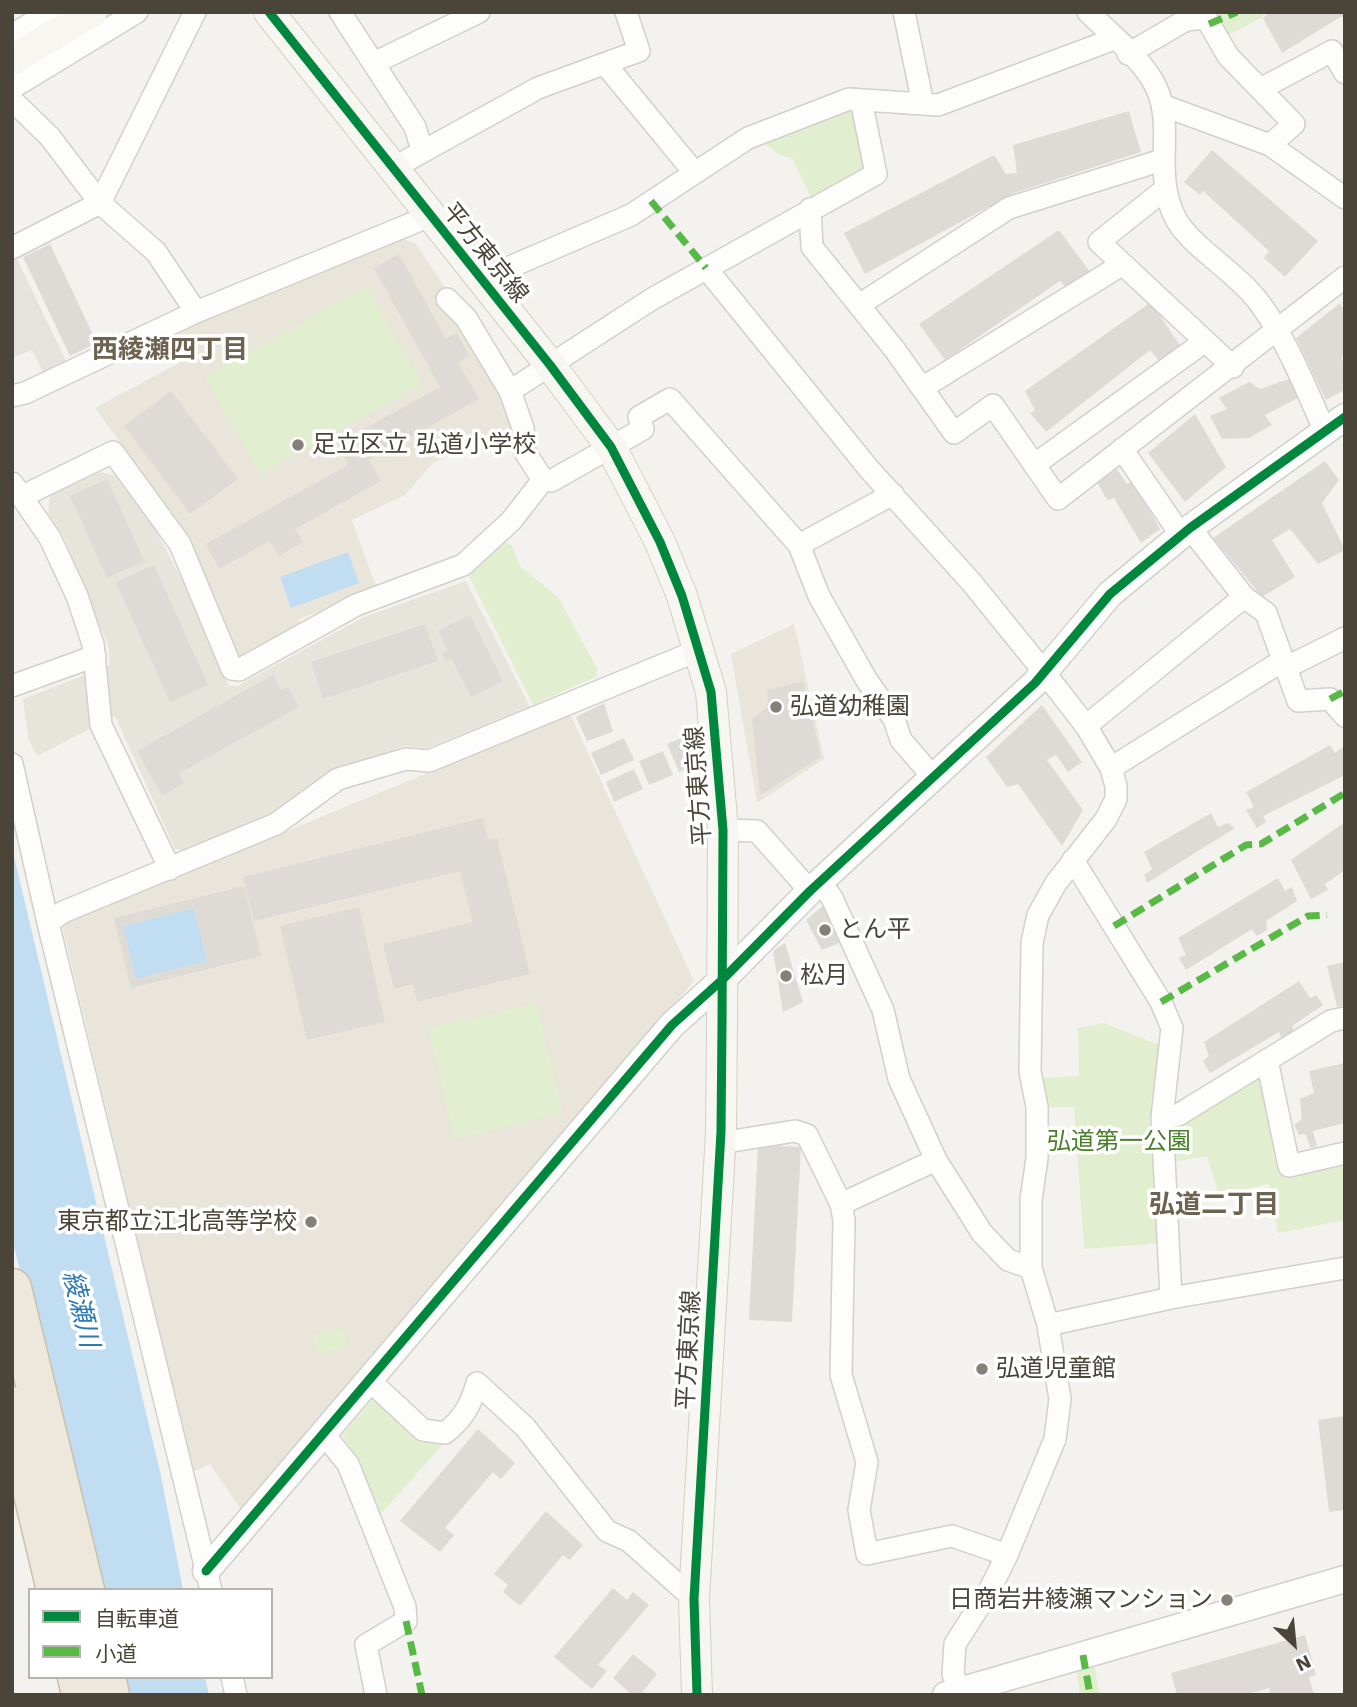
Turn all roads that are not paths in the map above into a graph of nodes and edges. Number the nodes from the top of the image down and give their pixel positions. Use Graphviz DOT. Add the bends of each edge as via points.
graph roads {
  1 [pos="50,12"];
  2 [pos="92,12"];
  3 [pos="137,12"];
  4 [pos="195,12"];
  5 [pos="269,12"];
  6 [pos="340,12"];
  7 [pos="479,12"];
  8 [pos="625,12"];
  9 [pos="904,12"];
  10 [pos="1088,12"];
  11 [pos="1184,16"];
  12 [pos="12,35"];
  13 [pos="1121,47"];
  14 [pos="12,60"];
  15 [pos="374,63"];
  16 [pos="606,64"];
  17 [pos="1345,73"];
  18 [pos="12,88"];
  19 [pos="1262,88"];
  20 [pos="12,100"];
  21 [pos="861,100"];
  22 [pos="923,104"];
  23 [pos="1162,106"];
  24 [pos="1270,145"];
  25 [pos="422,150"];
  26 [pos="1162,160"];
  27 [pos="393,168"];
  28 [pos="694,172"];
  29 [pos="1164,190"];
  30 [pos="1345,198"];
  31 [pos="100,203"];
  32 [pos="810,209"];
  33 [pos="430,216"];
  34 [pos="12,247"];
  35 [pos="1123,264"];
  36 [pos="706,268"];
  37 [pos="1345,278"];
  38 [pos="482,279"];
  39 [pos="447,299"];
  40 [pos="859,305"];
  41 [pos="196,312"];
  42 [pos="1276,332"];
  43 [pos="1204,342"];
  44 [pos="550,365"];
  45 [pos="1233,367"];
  46 [pos="922,388"];
  47 [pos="510,391"];
  48 [pos="12,396"];
  49 [pos="1335,424"];
  50 [pos="611,447"];
  51 [pos="1122,449"];
  52 [pos="1034,465"];
  53 [pos="543,480"];
  54 [pos="18,490"];
  55 [pos="893,494"];
  56 [pos="1186,531"];
  57 [pos="799,545"];
  58 [pos="1244,597"];
  59 [pos="1345,638"];
  60 [pos="699,650"];
  61 [pos="95,656"];
  62 [pos="1284,664"];
  63 [pos="1044,672"];
  64 [pos="12,686"];
  65 [pos="1345,716"];
  66 [pos="1086,726"];
  67 [pos="12,764"];
  68 [pos="1111,768"];
  69 [pos="933,777"];
  70 [pos="723,830"];
  71 [pos="1073,860"];
  72 [pos="170,869"];
  73 [pos="815,886"];
  74 [pos="48,923"];
  75 [pos="722,980"];
  76 [pos="1345,1018"];
  77 [pos="1267,1060"];
  78 [pos="1162,1118"];
  79 [pos="720,1143"];
  80 [pos="1345,1153"];
  81 [pos="936,1160"];
  82 [pos="841,1204"];
  83 [pos="1031,1268"];
  84 [pos="1345,1268"];
  85 [pos="12,1288"];
  86 [pos="1171,1298"];
  87 [pos="1048,1325"];
  88 [pos="369,1380"];
  89 [pos="12,1406"];
  90 [pos="322,1432"];
  91 [pos="12,1479"];
  92 [pos="1007,1555"];
  93 [pos="1345,1580"];
  94 [pos="208,1581"];
  95 [pos="39,1588"];
  96 [pos="56,1588"];
  97 [pos="85,1588"];
  98 [pos="694,1599"];
  99 [pos="955,1693"];
  100 [pos="376,1695"];
  101 [pos="697,1695"];
  1 -- 12 [label="street"];
  2 -- 14 [label="main road"];
  3 -- 18 [label="street"];
  4 -- 31 [label="street"];
  5 -- 27 [label="main road, 平方東京線"];
  6 -- 15 [label="street"];
  7 -- 15 [label="street"];
  8 -- 16 [label="street" via="639,51"];
  9 -- 22 [label="street"];
  10 -- 13 [label="street"];
  11 -- 13 [label="street"];
  11 -- 19 [label="street" via="1206,18 1228,55"];
  13 -- 22 [label="street" via="938,106"];
  13 -- 23 [label="street" via="1155,86"];
  15 -- 25 [label="street" via="415,127"];
  16 -- 25 [label="street" via="538,88"];
  16 -- 28 [label="street"];
  17 -- 19 [label="street" via="1332,51"];
  19 -- 24 [label="street" via="1294,124"];
  20 -- 31 [label="street" via="50,137"];
  21 -- 22 [label="street"];
  21 -- 28 [label="street" via="849,99 748,138"];
  21 -- 32 [label="street" via="876,174"];
  23 -- 24 [label="street"];
  23 -- 26 [label="street"];
  24 -- 30 [label="street"];
  25 -- 27 [label="street"];
  26 -- 29 [label="street"];
  26 -- 40 [label="street" via="1009,208"];
  27 -- 33 [label="main road, 平方東京線"];
  28 -- 38 [label="street" via="631,215"];
  29 -- 35 [label="street" via="1099,242"];
  29 -- 42 [label="street" via="1178,223 1254,296"];
  31 -- 34 [label="street"];
  31 -- 41 [label="street" via="156,253"];
  32 -- 36 [label="street"];
  32 -- 40 [label="street" via="811,247"];
  33 -- 38 [label="main road, 平方東京線"];
  33 -- 41 [label="street"];
  35 -- 43 [label="street"];
  35 -- 46 [label="street"];
  36 -- 44 [label="street"];
  36 -- 55 [label="street"];
  37 -- 42 [label="street"];
  38 -- 44 [label="main road, 平方東京線"];
  39 -- 47 [label="street" via="466,318"];
  40 -- 46 [label="street"];
  41 -- 48 [label="street"];
  42 -- 45 [label="street"];
  42 -- 49 [label="street"];
  43 -- 45 [label="street"];
  43 -- 52 [label="street"];
  44 -- 47 [label="street"];
  44 -- 50 [label="main road, 平方東京線"];
  45 -- 51 [label="street"];
  46 -- 52 [label="street" via="954,433 993,405"];
  47 -- 53 [label="street" via="523,428 525,452"];
  49 -- 56 [label="street"];
  50 -- 53 [label="street" via="551,481"];
  50 -- 57 [label="street" via="643,429 639,417 670,399"];
  50 -- 60 [label="main road, 平方東京線" via="660,542"];
  51 -- 52 [label="street" via="1058,499"];
  51 -- 56 [label="street"];
  53 -- 54 [label="street" via="511,521 463,565 356,605 239,670 232,669 180,544 113,452"];
  54 -- 61 [label="street" via="50,538 77,596"];
  55 -- 57 [label="street"];
  55 -- 63 [label="street"];
  56 -- 58 [label="street"];
  56 -- 63 [label="street" via="1110,594"];
  57 -- 69 [label="street" via="819,596 894,719 901,740"];
  58 -- 62 [label="street" via="1266,613"];
  58 -- 66 [label="street"];
  59 -- 62 [label="street"];
  60 -- 70 [label="main road, 平方東京線" via="711,692"];
  60 -- 72 [label="street" via="429,761 406,759 338,779 276,824"];
  61 -- 64 [label="street"];
  61 -- 72 [label="street" via="101,725"];
  62 -- 65 [label="street" via="1298,701 1330,699"];
  62 -- 68 [label="street"];
  63 -- 66 [label="street"];
  63 -- 69 [label="street"];
  66 -- 68 [label="street"];
  67 -- 74 [label="street"];
  68 -- 71 [label="street" via="1116,799"];
  69 -- 73 [label="street"];
  70 -- 73 [label="street" via="757,831"];
  70 -- 75 [label="main road, 平方東京線"];
  71 -- 78 [label="street" via="1161,1002 1172,1028"];
  71 -- 83 [label="street" via="1038,915 1032,943 1030,1071 1037,1107 1037,1158 1031,1200"];
  72 -- 74 [label="street" via="63,912"];
  73 -- 75 [label="street"];
  73 -- 81 [label="street" via="832,898 883,1010 899,1079"];
  74 -- 94 [label="street"];
  75 -- 79 [label="main road, 平方東京線"];
  75 -- 88 [label="street" via="672,1026"];
  76 -- 77 [label="street" via="1331,1021"];
  77 -- 78 [label="street" via="1178,1115"];
  77 -- 80 [label="street" via="1289,1166"];
  78 -- 86 [label="street"];
  79 -- 82 [label="street" via="795,1131 807,1135"];
  79 -- 98 [label="main road, 平方東京線"];
  81 -- 82 [label="street"];
  81 -- 83 [label="street" via="982,1233 1008,1260"];
  82 -- 92 [label="street" via="841,1375 867,1462 858,1558 952,1535"];
  83 -- 87 [label="street"];
  84 -- 86 [label="street"];
  85 -- 97 [label="highway"];
  86 -- 87 [label="street"];
  87 -- 92 [label="street" via="1060,1399 1055,1439"];
  88 -- 90 [label="street"];
  88 -- 98 [label="street" via="423,1430 445,1433 459,1422 477,1383 525,1427 607,1531 629,1541"];
  89 -- 96 [label="highway"];
  90 -- 94 [label="street"];
  90 -- 100 [label="street" via="348,1464 405,1607 406,1621 366,1644"];
  91 -- 95 [label="street"];
  92 -- 99 [label="street" via="955,1644"];
  93 -- 99 [label="street"];
  98 -- 101 [label="main road, 平方東京線"];
}
